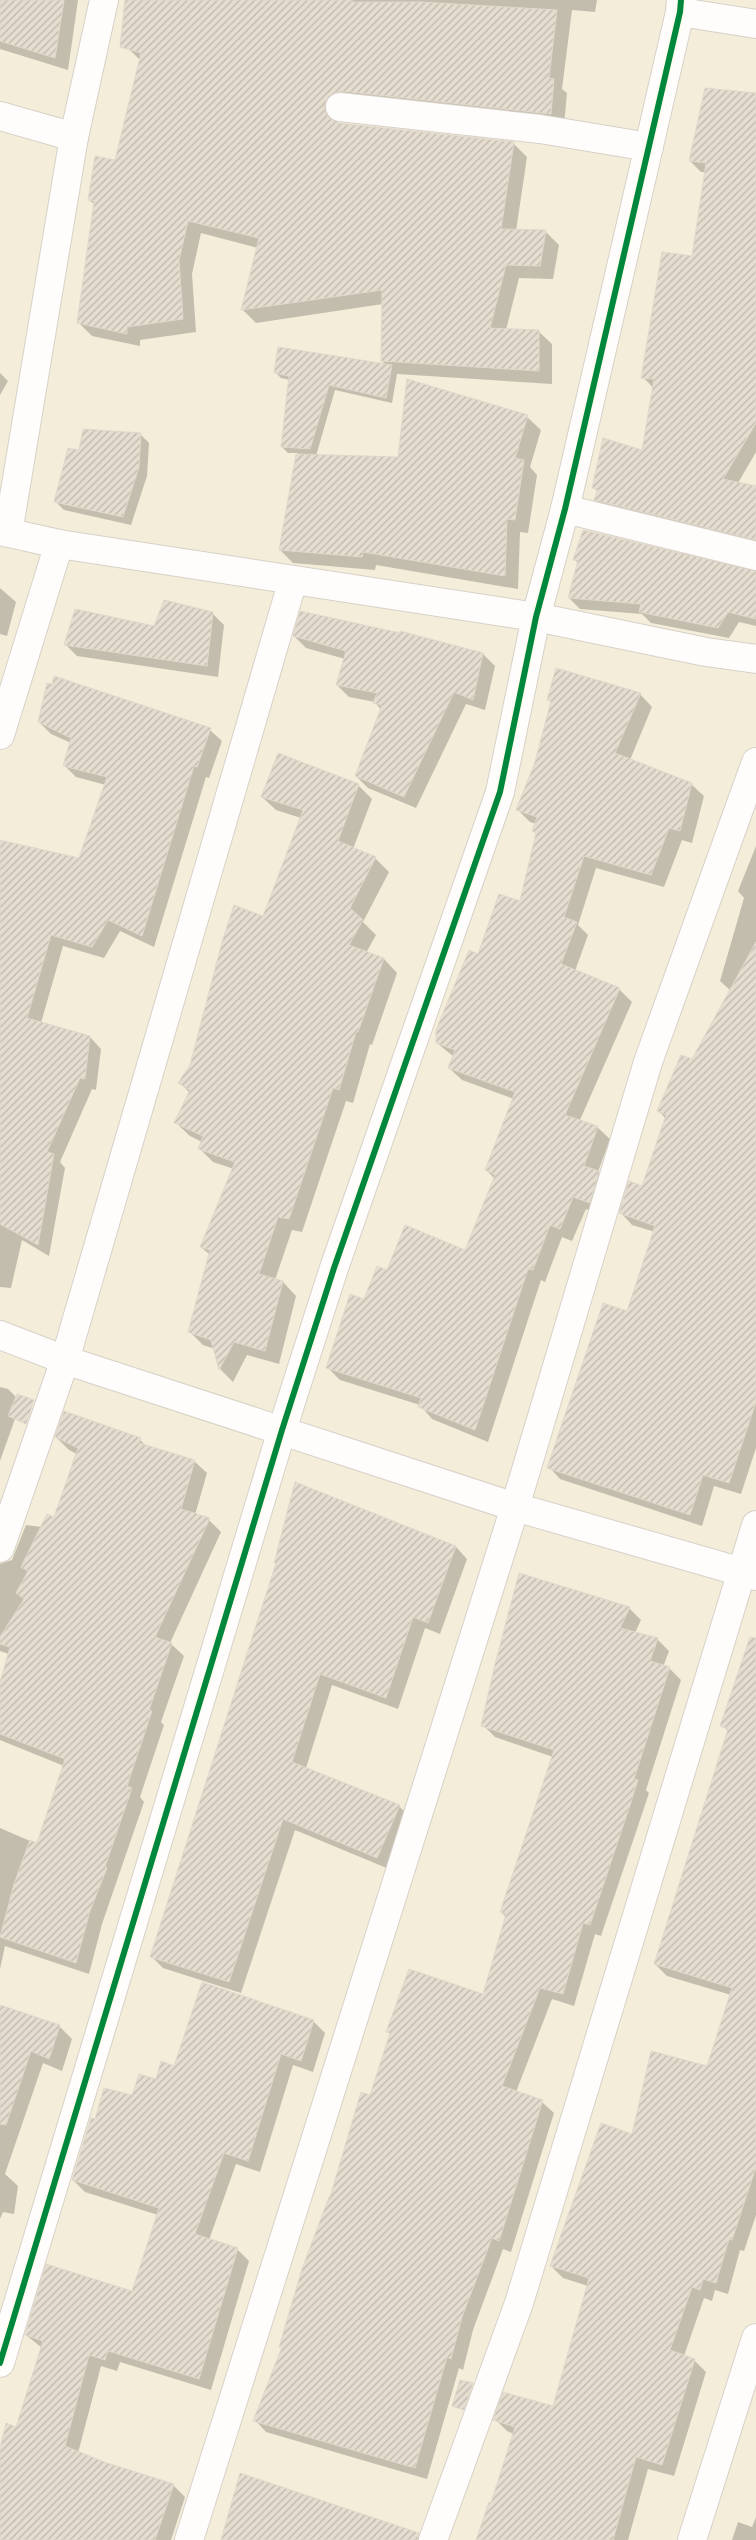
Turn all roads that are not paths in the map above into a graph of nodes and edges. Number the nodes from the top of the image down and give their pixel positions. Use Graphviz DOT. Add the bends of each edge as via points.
graph roads {
  1 [pos="104,0"];
  2 [pos="680,6"];
  3 [pos="756,24"];
  4 [pos="340,107"];
  5 [pos="0,116"];
  6 [pos="74,137"];
  7 [pos="649,147"];
  8 [pos="565,509"];
  9 [pos="4,532"];
  10 [pos="59,544"];
  11 [pos="756,556"];
  12 [pos="293,580"];
  13 [pos="536,617"];
  14 [pos="756,659"];
  15 [pos="0,735"];
  16 [pos="756,762"];
  17 [pos="0,1335"];
  18 [pos="65,1360"];
  19 [pos="282,1430"];
  20 [pos="515,1507"];
  21 [pos="756,1525"];
  22 [pos="0,1548"];
  23 [pos="749,1574"];
  24 [pos="756,2338"];
  25 [pos="0,2363"];
  26 [pos="189,2540"];
  27 [pos="432,2540"];
  28 [pos="692,2540"];
  1 -- 6 [label="street"];
  2 -- 3 [label="street"];
  2 -- 7 [label="street"];
  4 -- 7 [label="street" via="540,129"];
  5 -- 6 [label="street"];
  6 -- 9 [label="street"];
  7 -- 8 [label="street"];
  8 -- 11 [label="street"];
  8 -- 13 [label="street"];
  9 -- 10 [label="street"];
  10 -- 12 [label="street"];
  10 -- 15 [label="street"];
  12 -- 13 [label="street"];
  12 -- 18 [label="street"];
  13 -- 14 [label="street" via="706,652"];
  13 -- 19 [label="street" via="500,792 334,1268"];
  16 -- 20 [label="street" via="648,1062"];
  17 -- 18 [label="street"];
  18 -- 19 [label="street"];
  18 -- 22 [label="street"];
  19 -- 20 [label="street"];
  19 -- 25 [label="street"];
  20 -- 23 [label="street"];
  20 -- 26 [label="street"];
  21 -- 23 [label="street"];
  23 -- 27 [label="street" via="519,2303"];
  24 -- 28 [label="street"];
}
